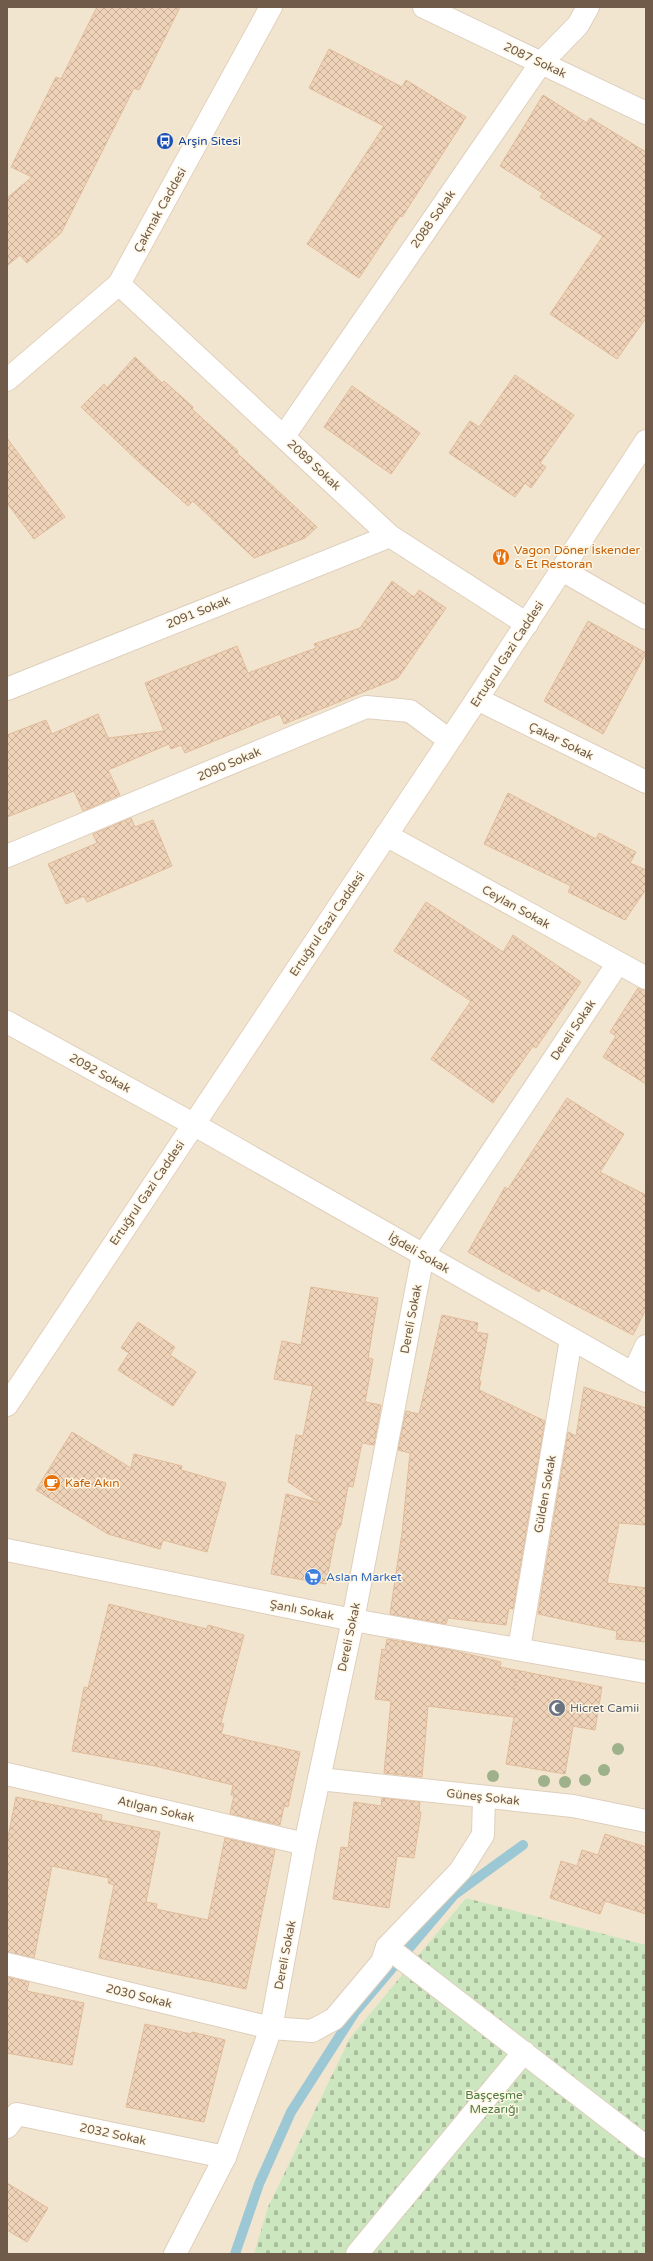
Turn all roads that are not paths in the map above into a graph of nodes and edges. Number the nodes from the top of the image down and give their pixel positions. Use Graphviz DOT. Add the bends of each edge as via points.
graph roads {
  1 [pos="271,7"];
  2 [pos="424,7"];
  3 [pos="588,7"];
  4 [pos="541,63"];
  5 [pos="646,113"];
  6 [pos="120,284"];
  7 [pos="7,380"];
  8 [pos="284,436"];
  9 [pos="646,441"];
  10 [pos="390,536"];
  11 [pos="562,570"];
  12 [pos="646,618"];
  13 [pos="527,624"];
  14 [pos="7,689"];
  15 [pos="477,699"];
  16 [pos="450,740"];
  17 [pos="646,782"];
  18 [pos="386,835"];
  19 [pos="7,856"];
  20 [pos="618,963"];
  21 [pos="646,978"];
  22 [pos="7,1022"];
  23 [pos="193,1124"];
  24 [pos="423,1255"];
  25 [pos="571,1339"];
  26 [pos="646,1346"];
  27 [pos="639,1377"];
  28 [pos="7,1405"];
  29 [pos="7,1550"];
  30 [pos="353,1620"];
  31 [pos="519,1649"];
  32 [pos="646,1672"];
  33 [pos="7,1774"];
  34 [pos="319,1779"];
  35 [pos="484,1797"];
  36 [pos="646,1821"];
  37 [pos="305,1844"];
  38 [pos="398,1954"];
  39 [pos="7,1964"];
  40 [pos="271,2028"];
  41 [pos="524,2052"];
  42 [pos="7,2127"];
  43 [pos="646,2148"];
  44 [pos="225,2157"];
  45 [pos="175,2254"];
  46 [pos="357,2254"];
  1 -- 6 [label="street, Çakmak Caddesi"];
  2 -- 4 [label="street, 2087 Sokak"];
  3 -- 4 [label="street, 2088 Sokak" via="578,25"];
  4 -- 5 [label="street, 2087 Sokak"];
  4 -- 8 [label="street, 2088 Sokak"];
  6 -- 7 [label="street, Çakmak Caddesi"];
  6 -- 8 [label="street, 2089 Sokak"];
  8 -- 10 [label="street, 2089 Sokak"];
  9 -- 11 [label="street, Ertuğrul Gazi Caddesi"];
  10 -- 13 [label="street, 2089 Sokak"];
  10 -- 14 [label="street, 2091 Sokak"];
  11 -- 12 [label="street"];
  11 -- 13 [label="street, Ertuğrul Gazi Caddesi"];
  13 -- 15 [label="street, Ertuğrul Gazi Caddesi"];
  15 -- 16 [label="street, Ertuğrul Gazi Caddesi"];
  15 -- 17 [label="street, Çakar Sokak"];
  16 -- 18 [label="street, Ertuğrul Gazi Caddesi"];
  16 -- 19 [label="street, 2090 Sokak" via="410,711 366,707"];
  18 -- 20 [label="street, Ceylan Sokak"];
  18 -- 23 [label="street, Ertuğrul Gazi Caddesi"];
  20 -- 21 [label="street, Ceylan Sokak"];
  20 -- 24 [label="street, Dereli Sokak"];
  22 -- 23 [label="street, 2092 Sokak"];
  23 -- 24 [label="street, İğdeli Sokak"];
  23 -- 28 [label="street, Ertuğrul Gazi Caddesi"];
  24 -- 25 [label="street, İğdeli Sokak"];
  24 -- 30 [label="street, Dereli Sokak"];
  25 -- 27 [label="street, İğdeli Sokak"];
  25 -- 31 [label="street, Gülden Sokak"];
  26 -- 27 [label="street"];
  29 -- 30 [label="street, Şanlı Sokak"];
  30 -- 31 [label="street, Şanlı Sokak"];
  30 -- 34 [label="street, Dereli Sokak"];
  31 -- 32 [label="street, Şanlı Sokak"];
  33 -- 37 [label="street, Atılgan Sokak"];
  34 -- 35 [label="street, Güneş Sokak"];
  34 -- 37 [label="street, Dereli Sokak"];
  35 -- 36 [label="street, Güneş Sokak" via="573,1806"];
  35 -- 38 [label="street" via="483,1836"];
  37 -- 40 [label="street, Dereli Sokak"];
  38 -- 40 [label="street, 2030 Sokak" via="382,1962 334,2019 312,2031"];
  38 -- 41 [label="street"];
  39 -- 40 [label="street, 2030 Sokak"];
  40 -- 44 [label="street, Dereli Sokak"];
  41 -- 43 [label="street"];
  41 -- 46 [label="street"];
  42 -- 44 [label="street, 2032 Sokak" via="17,2114"];
  44 -- 45 [label="street, Dereli Sokak"];
}
